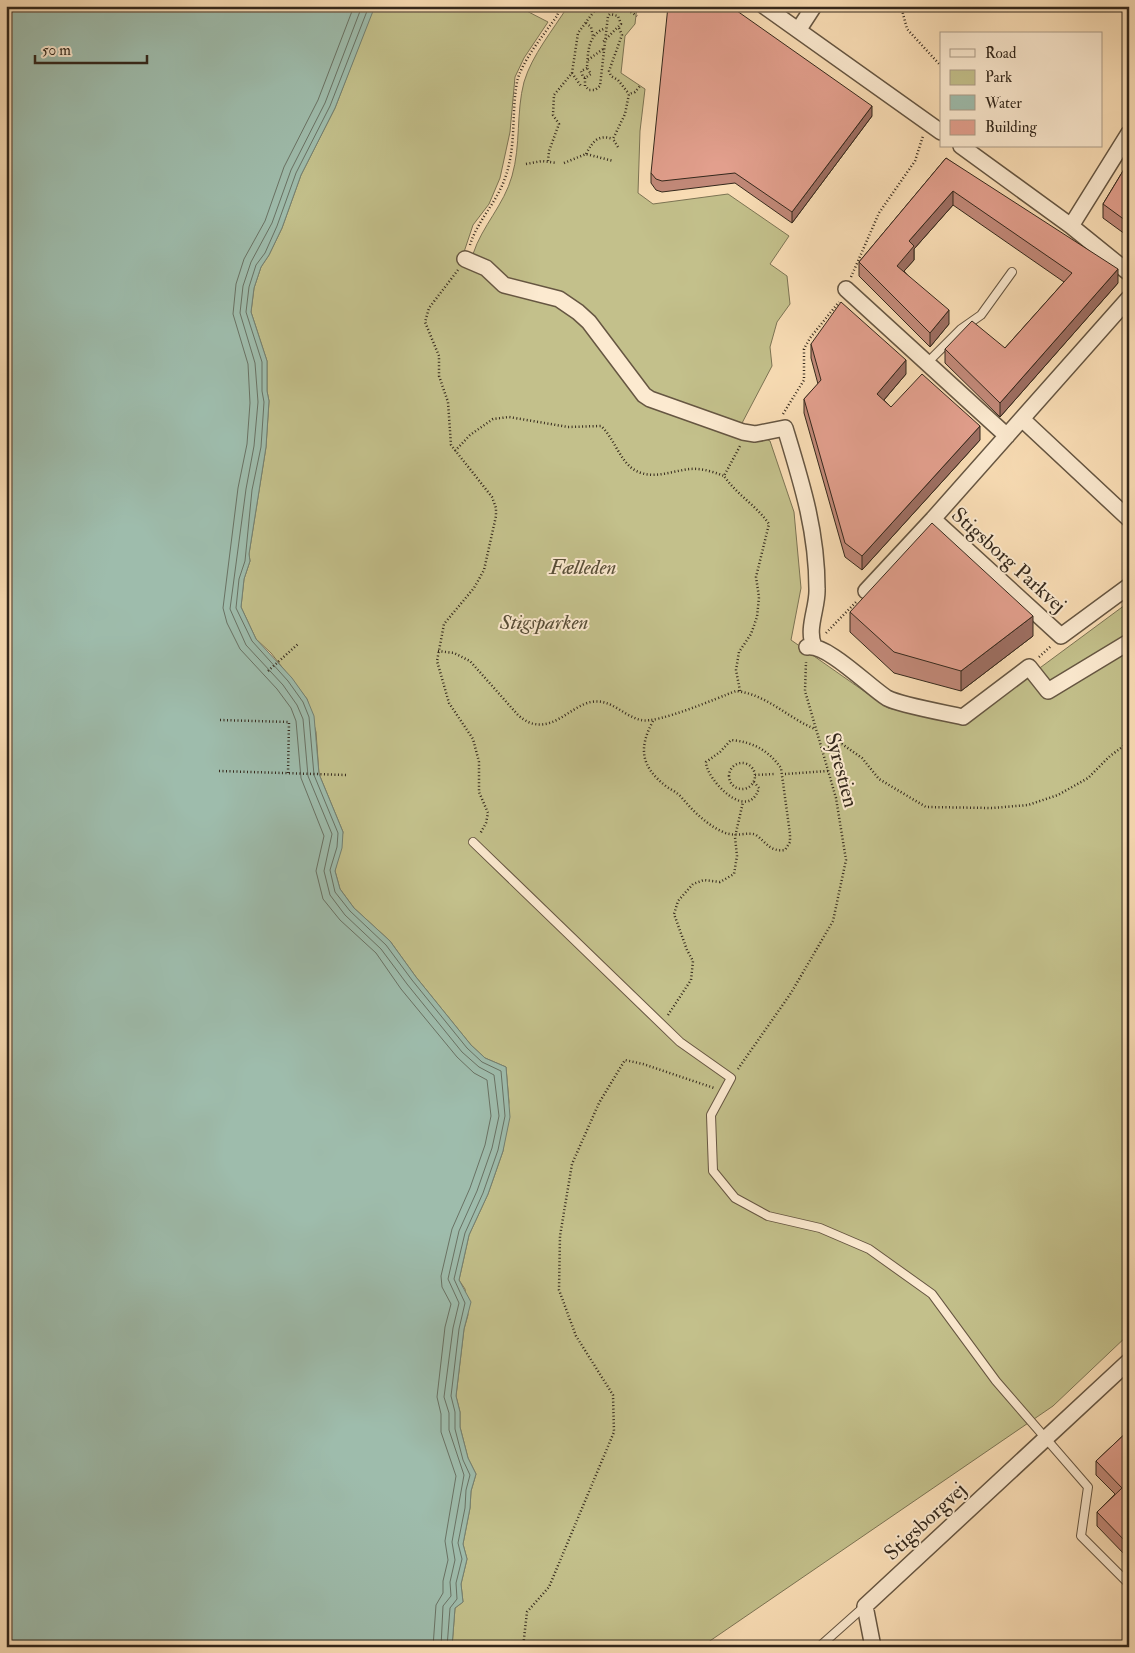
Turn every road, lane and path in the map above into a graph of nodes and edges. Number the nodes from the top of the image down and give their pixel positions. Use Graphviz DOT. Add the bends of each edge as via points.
graph roads {
  1 [pos="561,6"];
  2 [pos="598,6"];
  3 [pos="622,6"];
  4 [pos="764,6"];
  5 [pos="814,6"];
  6 [pos="900,6"];
  7 [pos="637,16"];
  8 [pos="586,23"];
  9 [pos="606,28"];
  10 [pos="618,28"];
  11 [pos="799,29"];
  12 [pos="593,36"];
  13 [pos="603,42"];
  14 [pos="603,49"];
  15 [pos="587,60"];
  16 [pos="940,65"];
  17 [pos="587,68"];
  18 [pos="572,73"];
  19 [pos="591,74"];
  20 [pos="600,75"];
  21 [pos="586,78"];
  22 [pos="581,86"];
  23 [pos="640,86"];
  24 [pos="629,94"];
  25 [pos="940,131"];
  26 [pos="1129,132"];
  27 [pos="614,139"];
  28 [pos="618,148"];
  29 [pos="963,148"];
  30 [pos="586,154"];
  31 [pos="548,161"];
  32 [pos="613,161"];
  33 [pos="564,162"];
  34 [pos="557,163"];
  35 [pos="526,164"];
  36 [pos="1071,226"];
  37 [pos="465,259"];
  38 [pos="1012,272"];
  39 [pos="1129,273"];
  40 [pos="846,289"];
  41 [pos="1129,298"];
  42 [pos="928,362"];
  43 [pos="1022,420"];
  44 [pos="743,432"];
  45 [pos="1007,436"];
  46 [pos="455,451"];
  47 [pos="724,476"];
  48 [pos="933,519"];
  49 [pos="1129,519"];
  50 [pos="1129,586"];
  51 [pos="866,591"];
  52 [pos="1061,636"];
  53 [pos="1129,642"];
  54 [pos="298,644"];
  55 [pos="811,646"];
  56 [pos="438,651"];
  57 [pos="1029,667"];
  58 [pos="268,671"];
  59 [pos="740,692"];
  60 [pos="220,720"];
  61 [pos="653,721"];
  62 [pos="815,729"];
  63 [pos="1129,742"];
  64 [pos="821,748"];
  65 [pos="219,771"];
  66 [pos="828,771"];
  67 [pos="288,773"];
  68 [pos="775,774"];
  69 [pos="785,774"];
  70 [pos="346,775"];
  71 [pos="755,775"];
  72 [pos="754,782"];
  73 [pos="743,802"];
  74 [pos="735,837"];
  75 [pos="473,842"];
  76 [pos="661,1024"];
  77 [pos="731,1078"];
  78 [pos="723,1091"];
  79 [pos="1129,1360"];
  80 [pos="1045,1440"];
  81 [pos="1129,1584"];
  82 [pos="865,1606"];
  83 [pos="523,1647"];
  84 [pos="819,1647"];
  85 [pos="873,1647"];
  1 -- 37 [label="path" via="520,72 514,139 504,180 475,231"];
  2 -- 8 [label="path"];
  3 -- 7 [label="path"];
  4 -- 11 [label="street"];
  5 -- 11 [label="street"];
  6 -- 16 [label="path" via="907,29"];
  8 -- 12 [label="path" via="591,27"];
  8 -- 18 [label="path" via="576,41"];
  9 -- 10 [label="path" via="610,14 620,18"];
  9 -- 12 [label="path"];
  9 -- 13 [label="path"];
  10 -- 13 [label="path"];
  10 -- 24 [label="path" via="623,35 609,71"];
  11 -- 25 [label="street"];
  12 -- 15 [label="path"];
  13 -- 14 [label="path"];
  14 -- 15 [label="path"];
  14 -- 20 [label="path"];
  15 -- 17 [label="path"];
  17 -- 19 [label="path"];
  17 -- 21 [label="path" via="581,71 582,77"];
  18 -- 22 [label="path"];
  18 -- 31 [label="path" via="554,95 553,115 559,124 548,151"];
  19 -- 20 [label="path"];
  19 -- 21 [label="path"];
  20 -- 21 [label="path" via="600,86 592,91 587,88"];
  23 -- 24 [label="path"];
  24 -- 27 [label="path" via="625,114"];
  26 -- 36 [label="street"];
  27 -- 28 [label="path"];
  27 -- 30 [label="path" via="600,137 593,141"];
  29 -- 36 [label="street"];
  30 -- 32 [label="path"];
  30 -- 33 [label="path"];
  31 -- 34 [label="path"];
  31 -- 35 [label="path"];
  36 -- 39 [label="street"];
  37 -- 44 [label="street" via="486,268 504,285 559,299 578,312 650,399"];
  37 -- 46 [label="path" via="429,308 425,322 440,356 439,376 448,402 449,439"];
  38 -- 42 [label="lane" via="982,315 961,329"];
  40 -- 42 [label="street"];
  41 -- 43 [label="street, Stigsborg Parkvej"];
  42 -- 45 [label="street"];
  43 -- 45 [label="street, Stigsborg Parkvej"];
  43 -- 49 [label="street"];
  44 -- 47 [label="path" via="741,445"];
  44 -- 55 [label="street" via="755,434 785,428 810,510 818,592"];
  45 -- 48 [label="street, Stigsborg Parkvej"];
  46 -- 47 [label="path" via="470,435 493,420 509,417 568,427 601,426 610,433 631,468 642,474 692,468"];
  46 -- 56 [label="path" via="492,497 496,516 484,570 474,588 444,624"];
  47 -- 59 [label="path" via="733,489 762,512 769,524 756,577 757,617 739,652 736,670"];
  48 -- 51 [label="street, Stigsborg Parkvej"];
  48 -- 52 [label="street, Stigsborg Parkvej"];
  50 -- 52 [label="street, Stigsborg Parkvej"];
  51 -- 55 [label="path"];
  52 -- 57 [label="path"];
  53 -- 57 [label="street" via="1048,691"];
  54 -- 58 [label="path"];
  55 -- 57 [label="street" via="889,699 962,717"];
  55 -- 62 [label="path, Syrestien" via="805,692"];
  56 -- 61 [label="path" via="454,653 470,661 522,719 540,724 554,722 594,701 607,703 636,719"];
  56 -- 75 [label="path" via="449,703 473,739 479,762 479,792 488,813 483,831"];
  59 -- 61 [label="path"];
  59 -- 62 [label="path" via="765,699"];
  60 -- 67 [label="path" via="290,722"];
  61 -- 74 [label="path" via="643,742 643,754 656,777 682,798 697,816"];
  62 -- 64 [label="path, Syrestien"];
  63 -- 64 [label="path" via="1088,778 1058,795 1028,805 992,808 926,807 878,780 862,758 842,744"];
  64 -- 66 [label="path, Syrestien"];
  65 -- 67 [label="path"];
  66 -- 69 [label="path"];
  66 -- 77 [label="path, Syrestien" via="846,860 833,921 791,993"];
  67 -- 70 [label="path"];
  68 -- 71 [label="path"];
  71 -- 72 [label="path"];
  71 -- 72 [label="path" via="754,769 743,763 732,768 730,773 730,780 738,788 750,787"];
  72 -- 73 [label="path" via="759,788 757,796"];
  73 -- 74 [label="path"];
  73 -- 74 [label="path" via="731,798 706,765 731,740 756,744 781,768 790,842 785,850 777,851 756,835"];
  74 -- 76 [label="path" via="737,856 734,874 720,882 704,880 693,884 678,901 674,914 693,961 691,980"];
  75 -- 76 [label="lane"];
  76 -- 77 [label="lane" via="680,1042"];
  77 -- 78 [label="lane"];
  78 -- 80 [label="lane" via="711,1115 713,1171 735,1198 768,1216 820,1228 869,1249 932,1294 996,1381"];
  78 -- 83 [label="path" via="626,1060 599,1103 572,1164 560,1236 559,1290 576,1336 613,1395 614,1432 549,1587 527,1612"];
  79 -- 80 [label="street, Stigsborgvej"];
  80 -- 81 [label="lane" via="1088,1487 1081,1536"];
  80 -- 82 [label="street, Stigsborgvej"];
  82 -- 84 [label="lane"];
  82 -- 85 [label="street"];
}
